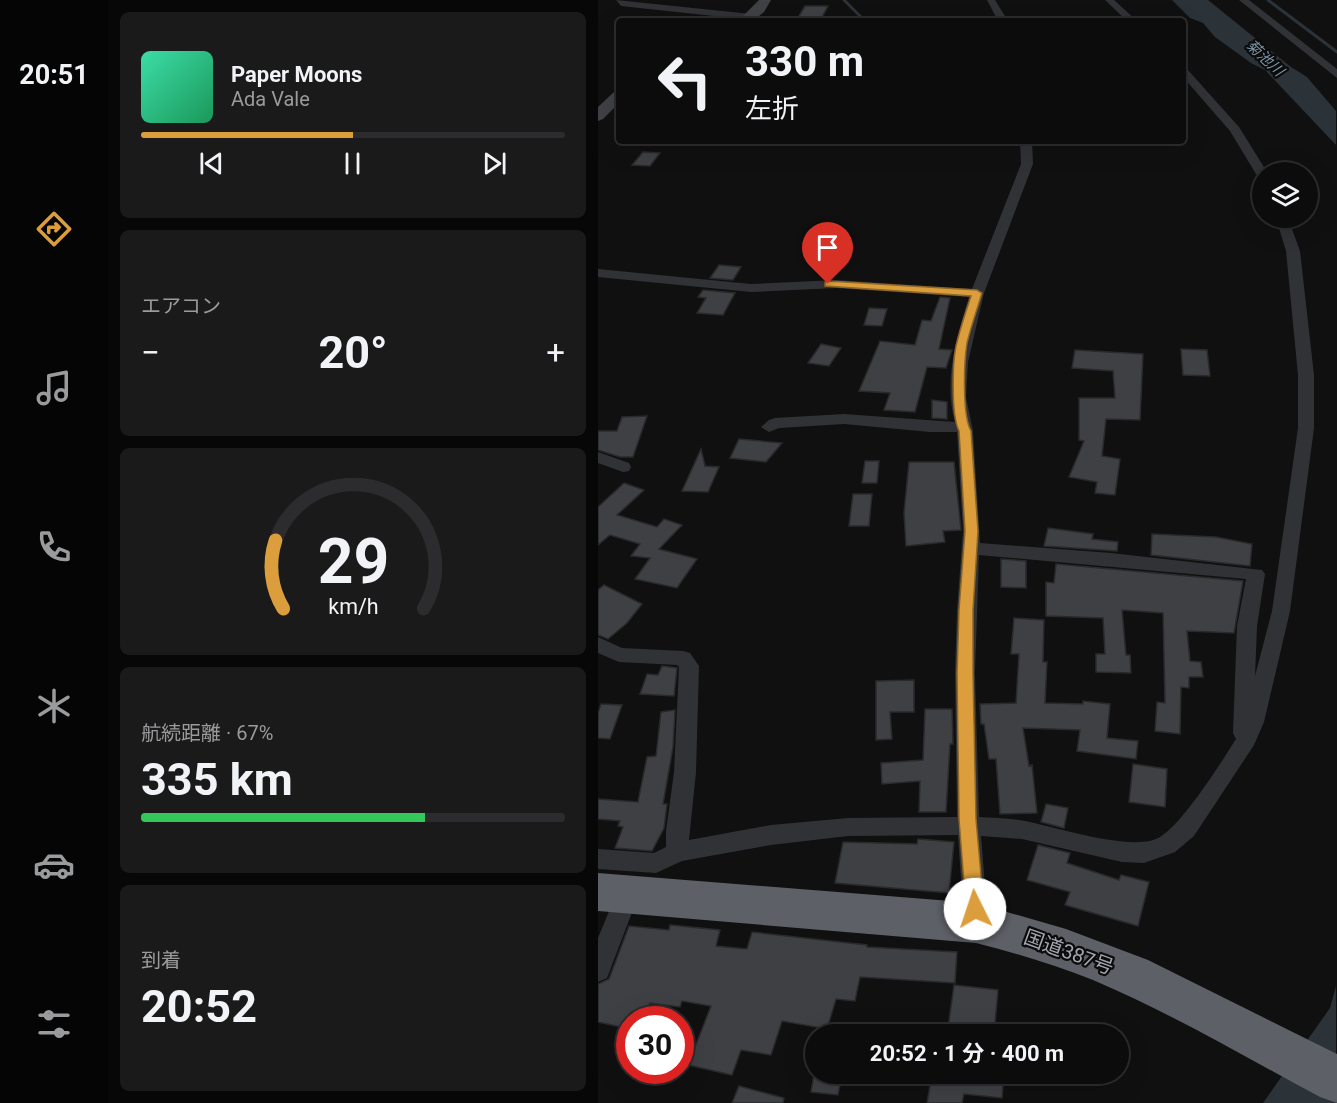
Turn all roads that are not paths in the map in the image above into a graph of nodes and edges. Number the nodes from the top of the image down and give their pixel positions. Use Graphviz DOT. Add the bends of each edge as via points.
graph roads {
  1 [pos="620,0"];
  2 [pos="765,0"];
  3 [pos="991,0"];
  4 [pos="1109,0"];
  5 [pos="1243,0"];
  6 [pos="740,18"];
  7 [pos="749,18"];
  8 [pos="1001,18"];
  9 [pos="1129,18"];
  10 [pos="1186,73"];
  11 [pos="1336,75"];
  12 [pos="616,97"];
  13 [pos="598,116"];
  14 [pos="1026,144"];
  15 [pos="1255,162"];
  16 [pos="1285,228"];
  17 [pos="598,273"];
  18 [pos="977,293"];
  19 [pos="769,427"];
  20 [pos="963,427"];
  21 [pos="598,457"];
  22 [pos="623,468"];
  23 [pos="971,548"];
  24 [pos="598,644"];
  25 [pos="1243,745"];
  26 [pos="968,826"];
  27 [pos="678,852"];
  28 [pos="598,859"];
  29 [pos="613,893"];
  30 [pos="976,923"];
  31 [pos="598,969"];
  32 [pos="1336,1080"];
  1 -- 6 [label="street"];
  2 -- 7 [label="main road"];
  3 -- 8 [label="street"];
  4 -- 9 [label="street"];
  5 -- 11 [label="street"];
  10 -- 15 [label="street" via="1235,129"];
  12 -- 13 [label="main road"];
  14 -- 18 [label="street" via="1027,164"];
  16 -- 25 [label="street" via="1298,285 1306,375 1302,481 1281,611 1254,722"];
  17 -- 18 [label="street" via="751,288 836,284"];
  18 -- 20 [label="street" via="961,344 959,402"];
  19 -- 20 [label="street" via="775,423 844,419"];
  20 -- 23 [label="street"];
  21 -- 22 [label="street"];
  23 -- 25 [label="street" via="1256,574 1247,626"];
  23 -- 26 [label="street" via="965,673"];
  24 -- 27 [label="street" via="619,655 682,658 689,666"];
  25 -- 26 [label="street" via="1186,829 1167,845 1144,854 1022,830"];
  26 -- 27 [label="street" via="848,827 771,835"];
  26 -- 30 [label="street"];
  27 -- 28 [label="street" via="656,862"];
  29 -- 30 [label="highway, 国道387号"];
  29 -- 31 [label="street"];
  30 -- 32 [label="highway, 国道387号" via="1078,953 1152,984"];
}
